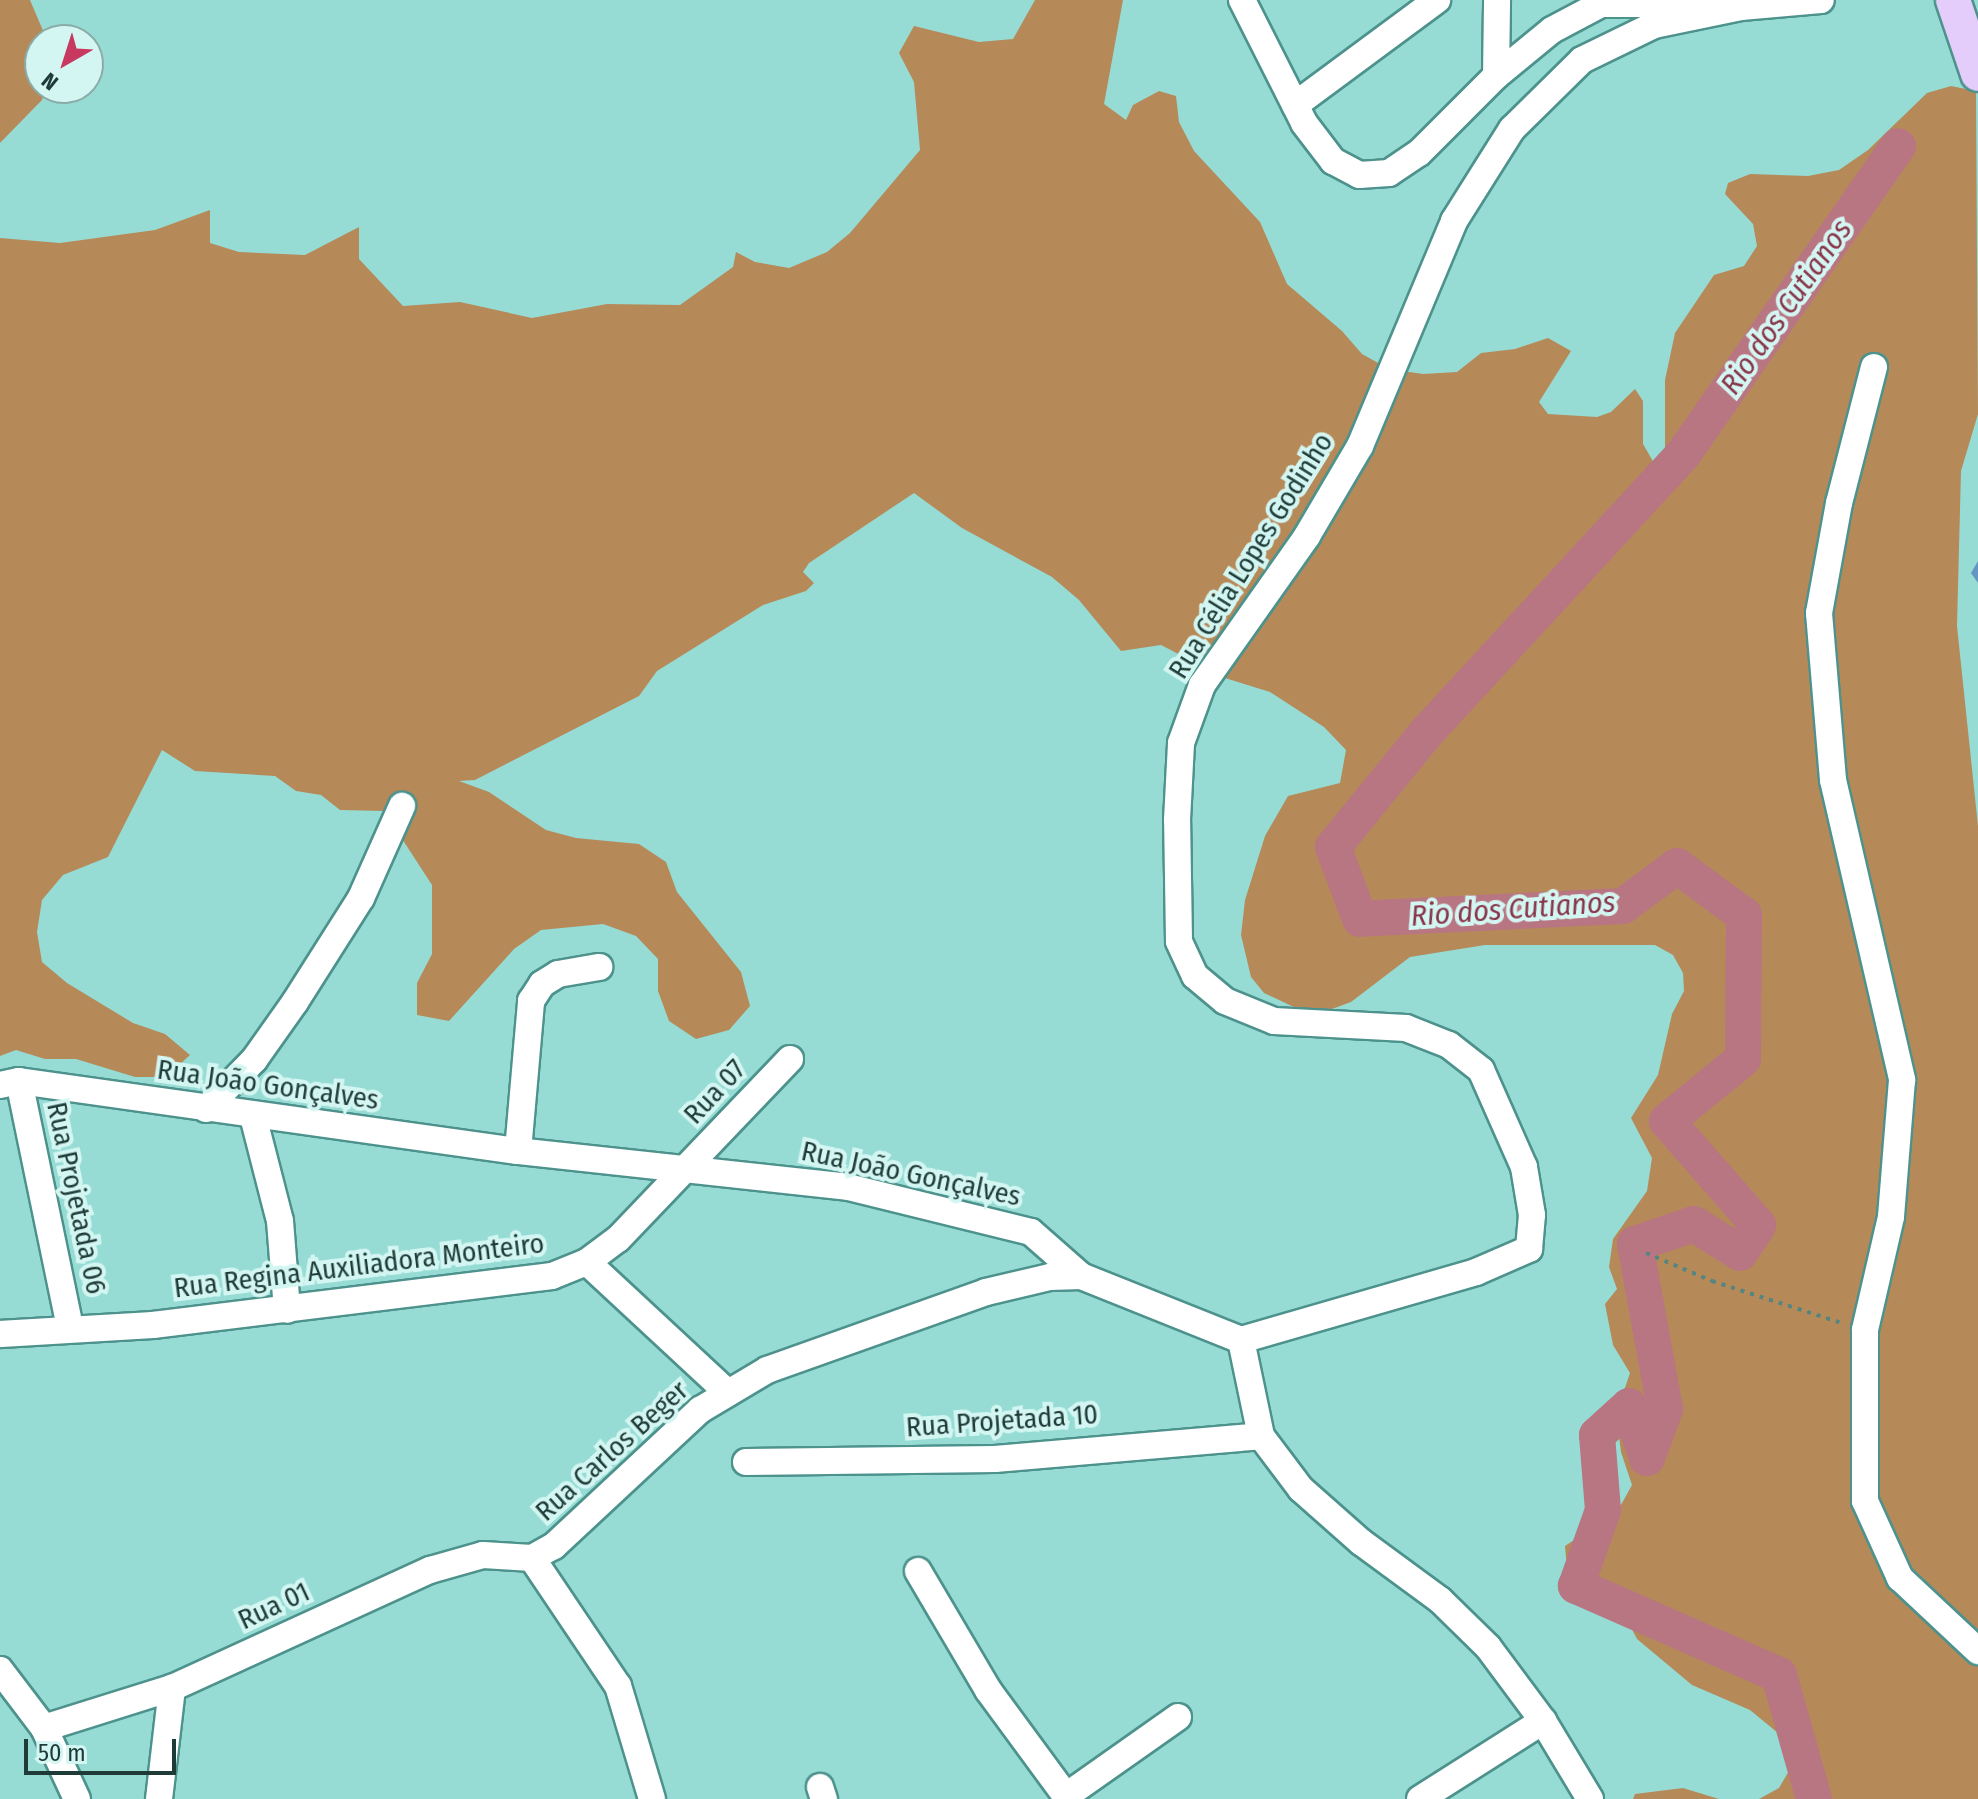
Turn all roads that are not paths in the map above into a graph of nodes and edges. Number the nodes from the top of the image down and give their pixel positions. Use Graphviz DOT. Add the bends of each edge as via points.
graph roads {
  1 [pos="1242,0"];
  2 [pos="1437,0"];
  3 [pos="1497,0"];
  4 [pos="1821,0"];
  5 [pos="1953,0"];
  6 [pos="1741,7"];
  7 [pos="1977,69"];
  8 [pos="1496,76"];
  9 [pos="1295,105"];
  10 [pos="1874,367"];
  11 [pos="402,806"];
  12 [pos="599,967"];
  13 [pos="790,1059"];
  14 [pos="10,1083"];
  15 [pos="206,1109"];
  16 [pos="253,1116"];
  17 [pos="518,1151"];
  18 [pos="687,1169"];
  19 [pos="587,1262"];
  20 [pos="1081,1276"];
  21 [pos="287,1310"];
  22 [pos="70,1328"];
  23 [pos="0,1334"];
  24 [pos="1241,1340"];
  25 [pos="728,1393"];
  26 [pos="1261,1436"];
  27 [pos="746,1462"];
  28 [pos="532,1558"];
  29 [pos="918,1571"];
  30 [pos="1978,1651"];
  31 [pos="0,1670"];
  32 [pos="172,1688"];
  33 [pos="1178,1717"];
  34 [pos="1543,1721"];
  35 [pos="44,1728"];
  36 [pos="1067,1798"];
  37 [pos="77,1799"];
  38 [pos="159,1799"];
  39 [pos="652,1799"];
  40 [pos="1420,1799"];
  41 [pos="1590,1799"];
  1 -- 9 [label="street"];
  2 -- 9 [label="street"];
  3 -- 8 [label="street"];
  4 -- 6 [label="street, Rua Célia Lopes Godinho"];
  5 -- 7 [label="main road"];
  6 -- 8 [label="street" via="1654,0 1601,4 1552,30"];
  6 -- 24 [label="street, Rua Célia Lopes Godinho" via="1654,25 1582,60 1512,129 1454,221 1360,446 1307,536 1202,685 1181,743 1177,820 1179,941 1195,976 1225,1001 1274,1021 1406,1028 1449,1045 1481,1070 1524,1167 1532,1215 1529,1249 1476,1272"];
  8 -- 9 [label="street" via="1419,153 1389,173 1359,175 1333,161"];
  10 -- 30 [label="street" via="1839,503 1819,613 1833,780 1902,1080 1891,1217 1865,1330 1865,1501 1900,1578"];
  11 -- 15 [label="street" via="361,898 295,1002 254,1060"];
  12 -- 17 [label="street" via="558,974 542,984 531,1001"];
  13 -- 18 [label="street, Rua 07"];
  14 -- 15 [label="street, Rua João Gonçalves"];
  14 -- 22 [label="street, Rua Projetada 06"];
  15 -- 16 [label="street, Rua João Gonçalves"];
  16 -- 17 [label="street, Rua João Gonçalves"];
  16 -- 21 [label="street" via="280,1221"];
  17 -- 18 [label="street, Rua João Gonçalves"];
  18 -- 19 [label="street, Rua Regina Auxiliadora Monteiro" via="618,1239"];
  18 -- 20 [label="street, Rua João Gonçalves" via="848,1187 997,1220 1031,1232"];
  19 -- 21 [label="street, Rua Regina Auxiliadora Monteiro" via="552,1276"];
  19 -- 25 [label="street"];
  20 -- 24 [label="street, Rua João Gonçalves"];
  20 -- 25 [label="street, Rua Carlos Beger" via="1050,1277 986,1292 822,1347"];
  21 -- 22 [label="street, Rua Regina Auxiliadora Monteiro"];
  22 -- 23 [label="street, Rua Regina Auxiliadora Monteiro"];
  24 -- 26 [label="street"];
  25 -- 28 [label="street, Rua Carlos Beger" via="700,1410 554,1546"];
  26 -- 27 [label="street, Rua Projetada 10" via="995,1459"];
  26 -- 34 [label="street" via="1301,1489 1440,1600 1488,1647"];
  28 -- 32 [label="street, Rua 01" via="483,1555 430,1570"];
  28 -- 39 [label="street, Rua Carlos Beger" via="618,1686"];
  29 -- 36 [label="street" via="988,1690"];
  31 -- 35 [label="street"];
  32 -- 35 [label="street, Rua 01"];
  32 -- 38 [label="street"];
  33 -- 36 [label="street"];
  34 -- 40 [label="street"];
  34 -- 41 [label="street"];
  35 -- 37 [label="street"];
}
